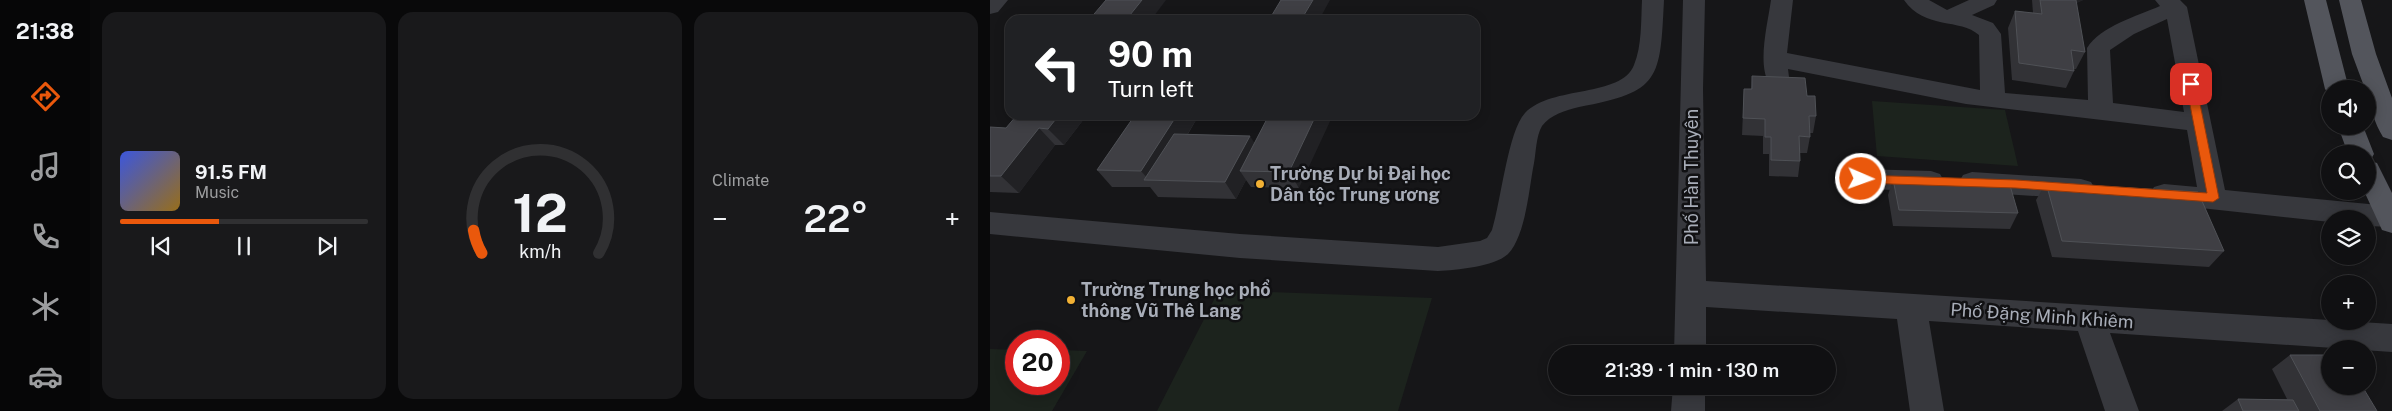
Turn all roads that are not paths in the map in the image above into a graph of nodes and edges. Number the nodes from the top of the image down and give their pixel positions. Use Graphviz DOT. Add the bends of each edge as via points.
graph roads {
  1 [pos="997,0"];
  2 [pos="1653,0"];
  3 [pos="1694,0"];
  4 [pos="1782,0"];
  5 [pos="1915,0"];
  6 [pos="1986,0"];
  7 [pos="2315,0"];
  8 [pos="2350,0"];
  9 [pos="2171,4"];
  10 [pos="990,6"];
  11 [pos="1949,18"];
  12 [pos="1775,59"];
  13 [pos="2335,80"];
  14 [pos="1778,91"];
  15 [pos="1993,100"];
  16 [pos="2101,110"];
  17 [pos="2199,123"];
  18 [pos="2392,131"];
  19 [pos="1861,179"];
  20 [pos="2376,188"];
  21 [pos="2105,190"];
  22 [pos="2144,193"];
  23 [pos="2213,198"];
  24 [pos="2390,220"];
  25 [pos="990,223"];
  26 [pos="1692,293"];
  27 [pos="1911,308"];
  28 [pos="2089,319"];
  29 [pos="2392,338"];
  30 [pos="1690,345"];
  31 [pos="1689,395"];
  32 [pos="1688,411"];
  33 [pos="1927,411"];
  34 [pos="2122,411"];
  1 -- 10 [label="street"];
  2 -- 25 [label="street" via="1645,68 1634,84 1602,95 1554,104 1534,118 1526,136 1506,230 1497,246 1470,256 1438,259 1240,246"];
  3 -- 26 [label="street, Phố Hàn Thuyên" via="1691,53"];
  4 -- 12 [label="street"];
  5 -- 11 [label="street" via="1939,16"];
  6 -- 11 [label="street"];
  7 -- 13 [label="main road"];
  8 -- 18 [label="main road" via="2364,54"];
  9 -- 16 [label="street" via="2098,48"];
  9 -- 17 [label="street"];
  11 -- 15 [label="street" via="1985,26 1990,34"];
  12 -- 14 [label="street"];
  12 -- 15 [label="street"];
  15 -- 16 [label="street"];
  16 -- 17 [label="street"];
  17 -- 23 [label="street"];
  19 -- 21 [label="street"];
  20 -- 24 [label="main road"];
  22 -- 23 [label="street"];
  23 -- 24 [label="street"];
  26 -- 27 [label="street, Phố Đặng Minh Khiêm"];
  26 -- 30 [label="street, Phố Hàn Thuyên"];
  27 -- 28 [label="street, Phố Đặng Minh Khiêm"];
  27 -- 33 [label="street"];
  28 -- 29 [label="street, Phố Đặng Minh Khiêm"];
  28 -- 34 [label="street"];
  31 -- 32 [label="street"];
}
